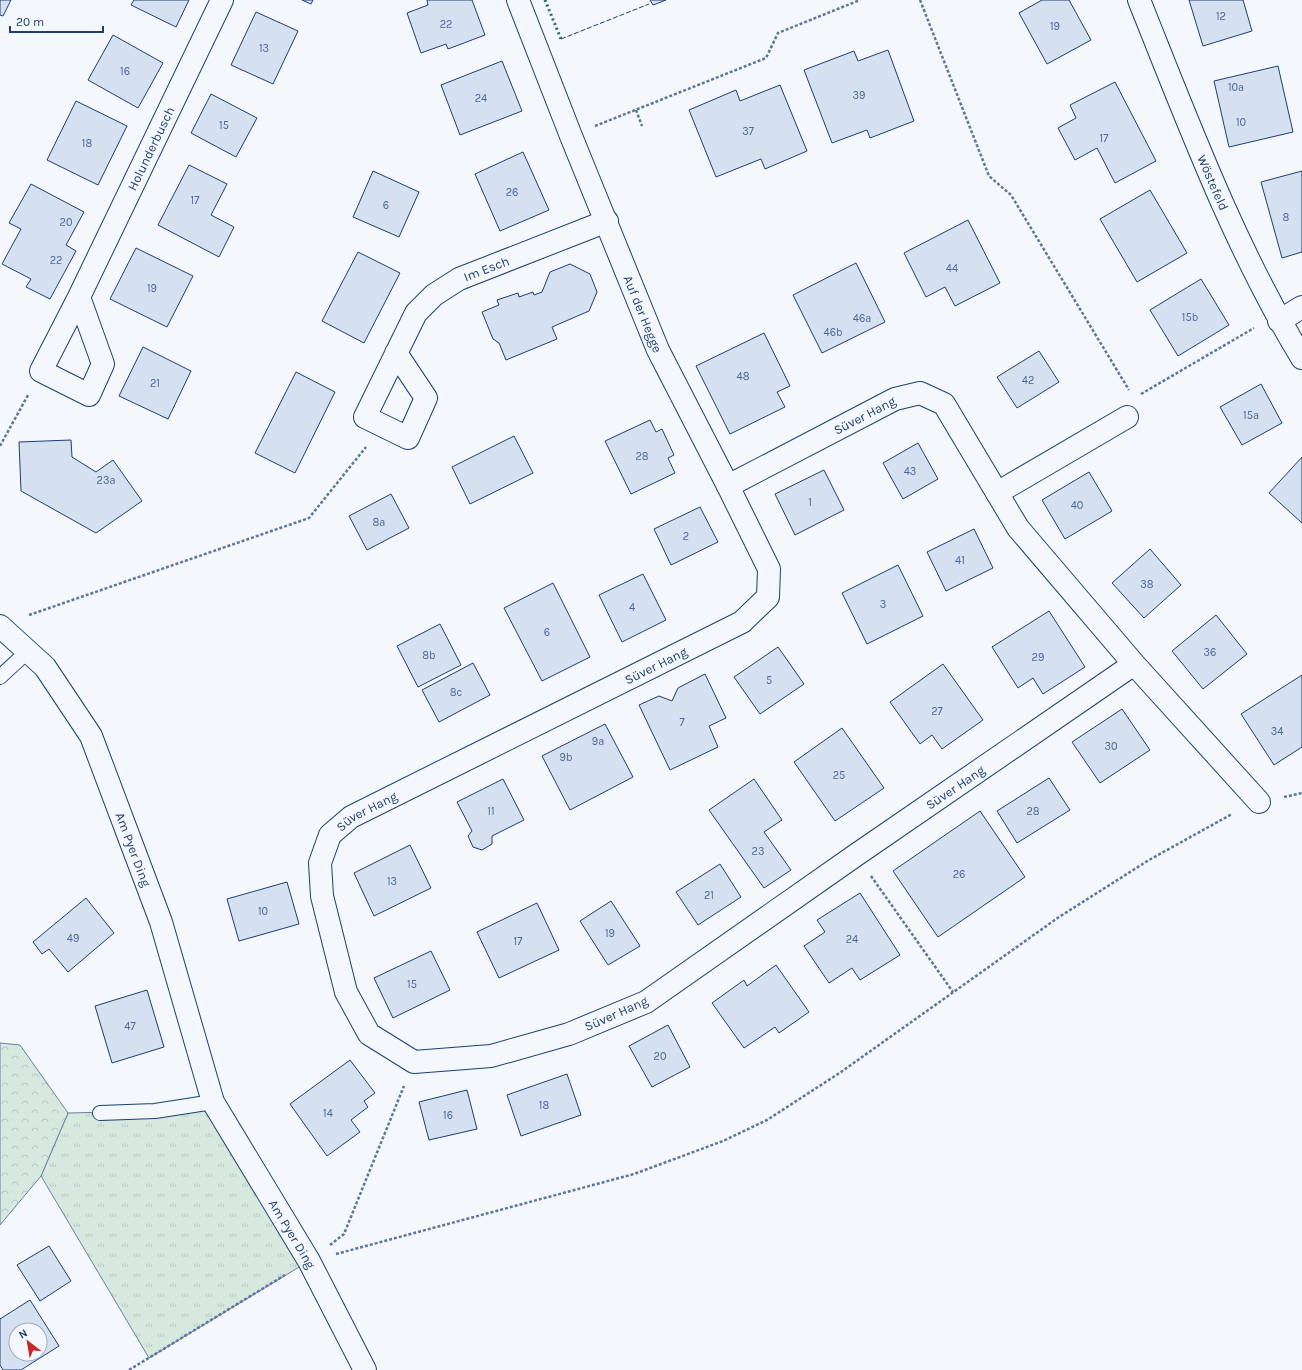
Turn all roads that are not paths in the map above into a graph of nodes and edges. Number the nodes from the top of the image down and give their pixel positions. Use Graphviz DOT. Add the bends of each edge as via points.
graph roads {
  1 [pos="222,0"];
  2 [pos="518,0"];
  3 [pos="1139,0"];
  4 [pos="607,221"];
  5 [pos="79,297"];
  6 [pos="1302,307"];
  7 [pos="1279,321"];
  8 [pos="396,352"];
  9 [pos="1302,358"];
  10 [pos="1131,408"];
  11 [pos="728,486"];
  12 [pos="997,493"];
  13 [pos="0,626"];
  14 [pos="28,651"];
  15 [pos="1134,664"];
  16 [pos="0,678"];
  17 [pos="1259,802"];
  18 [pos="213,1102"];
  19 [pos="100,1113"];
  20 [pos="365,1370"];
  1 -- 5 [label="street, Holunderbusch"];
  2 -- 4 [label="street, Auf der Hegge"];
  3 -- 7 [label="street, Wöstefeld" via="1215,188"];
  4 -- 8 [label="street, Im Esch" via="459,279 434,295 416,313"];
  4 -- 11 [label="street, Auf der Hegge" via="658,350"];
  5 -- 5 [label="street, Holunderbusch" via="41,371 89,395 103,364"];
  6 -- 7 [label="street"];
  7 -- 9 [label="street, Wöstefeld"];
  8 -- 8 [label="street, Im Esch" via="365,417 408,438 426,398"];
  10 -- 12 [label="street"];
  11 -- 12 [label="street, Süver Hang" via="895,399 920,393 944,404"];
  11 -- 15 [label="street, Süver Hang" via="769,569 768,597 742,622 350,817 330,835 320,863 322,896 346,992 369,1034 414,1062 492,1056 569,1034 646,1002"];
  12 -- 15 [label="street, Süver Hang" via="1018,528"];
  13 -- 14 [label="street, Am Pyer Ding"];
  14 -- 16 [label="lane"];
  14 -- 18 [label="street, Am Pyer Ding" via="45,667 91,736 161,922"];
  15 -- 17 [label="street, Süver Hang"];
  18 -- 19 [label="lane" via="155,1111"];
  18 -- 20 [label="street, Am Pyer Ding" via="309,1261"];
}
